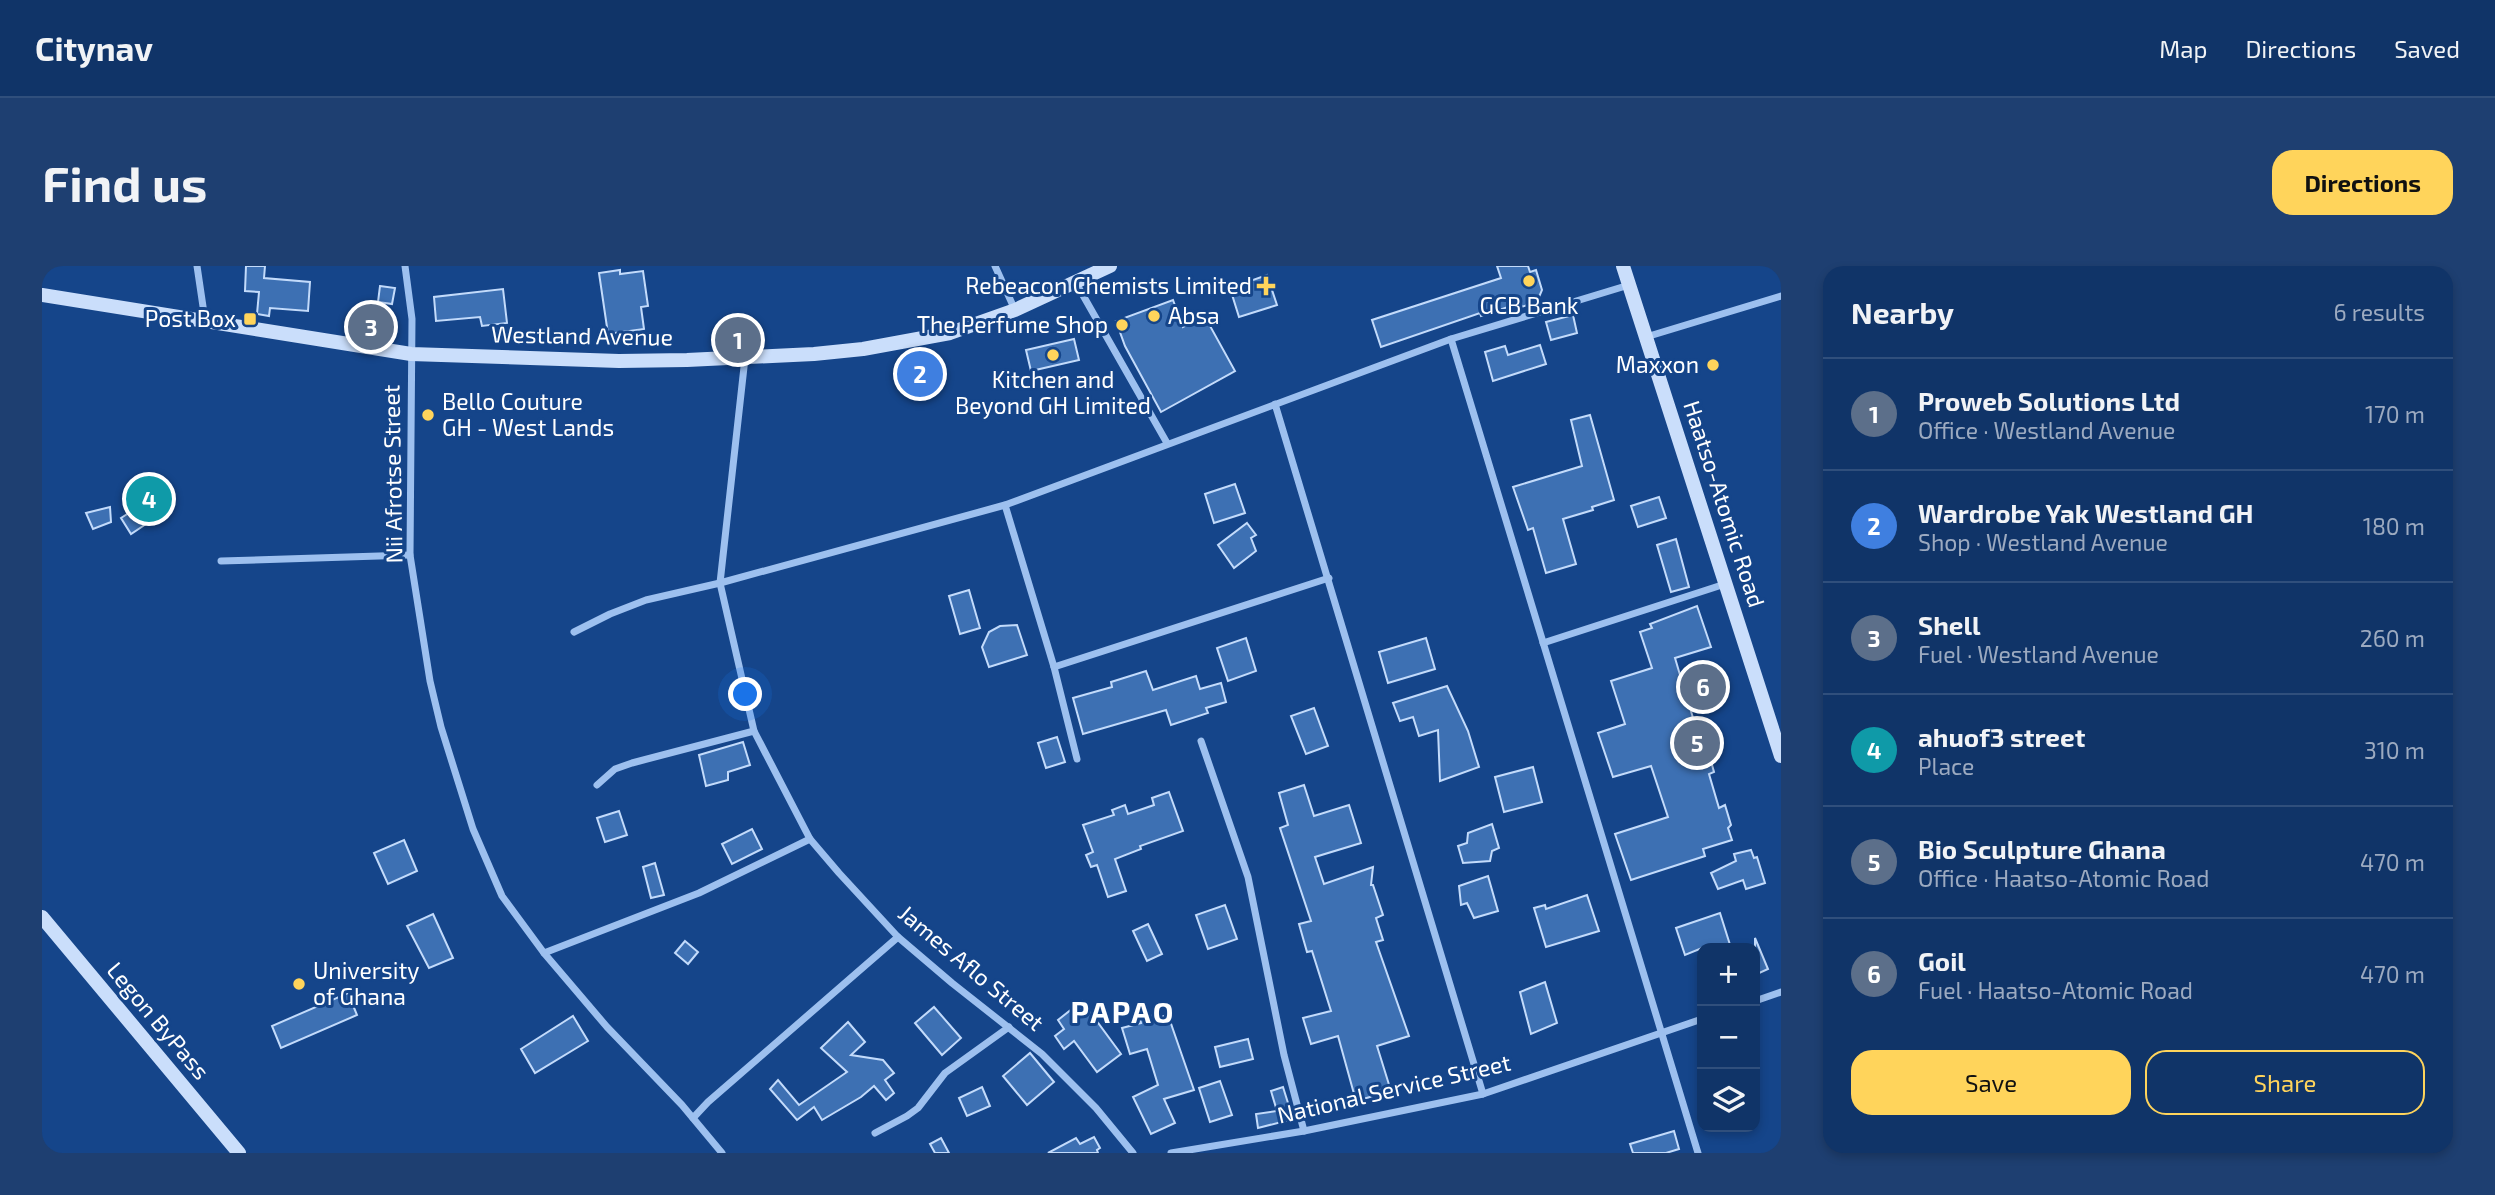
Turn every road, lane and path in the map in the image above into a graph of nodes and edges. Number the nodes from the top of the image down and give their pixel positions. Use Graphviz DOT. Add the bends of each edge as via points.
graph roads {
  1 [pos="197,266"];
  2 [pos="405,266"];
  3 [pos="995,266"];
  4 [pos="1110,266"];
  5 [pos="1623,266"];
  6 [pos="1076,283"];
  7 [pos="1629,285"];
  8 [pos="42,295"];
  9 [pos="1781,296"];
  10 [pos="1015,310"];
  11 [pos="205,320"];
  12 [pos="1646,337"];
  13 [pos="1451,339"];
  14 [pos="411,354"];
  15 [pos="745,358"];
  16 [pos="1275,404"];
  17 [pos="1167,443"];
  18 [pos="1005,505"];
  19 [pos="410,555"];
  20 [pos="221,561"];
  21 [pos="1329,578"];
  22 [pos="720,583"];
  23 [pos="1726,584"];
  24 [pos="574,632"];
  25 [pos="1543,643"];
  26 [pos="1054,667"];
  27 [pos="754,731"];
  28 [pos="1201,741"];
  29 [pos="1781,756"];
  30 [pos="1077,759"];
  31 [pos="597,785"];
  32 [pos="810,839"];
  33 [pos="42,917"];
  34 [pos="898,937"];
  35 [pos="544,953"];
  36 [pos="1781,992"];
  37 [pos="1760,999"];
  38 [pos="1697,1021"];
  39 [pos="1009,1027"];
  40 [pos="1662,1033"];
  41 [pos="1483,1094"];
  42 [pos="693,1118"];
  43 [pos="1304,1130"];
  44 [pos="875,1133"];
  45 [pos="239,1153"];
  46 [pos="722,1153"];
  47 [pos="1133,1153"];
  48 [pos="1171,1153"];
  49 [pos="1698,1153"];
  1 -- 11 [label="street"];
  2 -- 14 [label="street, Nii Afrotse Street"];
  3 -- 10 [label="street"];
  4 -- 6 [label="street, Westland Avenue"];
  5 -- 7 [label="street, Haatso-Atomic Road"];
  6 -- 10 [label="street, Westland Avenue"];
  6 -- 17 [label="street"];
  7 -- 12 [label="street, Haatso-Atomic Road"];
  7 -- 13 [label="street"];
  8 -- 11 [label="street, Westland Avenue"];
  9 -- 12 [label="street"];
  10 -- 15 [label="street, Westland Avenue" via="959,331 909,342"];
  11 -- 14 [label="street, Westland Avenue"];
  12 -- 23 [label="street, Haatso-Atomic Road"];
  13 -- 16 [label="street"];
  13 -- 25 [label="street"];
  14 -- 15 [label="street, Westland Avenue" via="619,361"];
  14 -- 19 [label="street, Nii Afrotse Street"];
  15 -- 22 [label="street, James Aflo Street"];
  16 -- 17 [label="street"];
  16 -- 21 [label="street"];
  17 -- 18 [label="street"];
  18 -- 22 [label="street"];
  18 -- 26 [label="street"];
  19 -- 20 [label="street"];
  19 -- 35 [label="street, Nii Afrotse Street" via="430,681 454,769 491,874"];
  21 -- 26 [label="street"];
  21 -- 41 [label="street"];
  22 -- 24 [label="street" via="646,600"];
  22 -- 27 [label="street, James Aflo Street"];
  23 -- 25 [label="street"];
  23 -- 29 [label="street, Haatso-Atomic Road"];
  25 -- 40 [label="street"];
  26 -- 30 [label="street"];
  27 -- 31 [label="street" via="615,769"];
  27 -- 32 [label="street, James Aflo Street"];
  28 -- 43 [label="street" via="1248,877"];
  32 -- 34 [label="street, James Aflo Street"];
  32 -- 35 [label="street" via="699,893"];
  33 -- 45 [label="street, Legon ByPass"];
  34 -- 39 [label="street, James Aflo Street"];
  34 -- 42 [label="street"];
  35 -- 42 [label="street, Nii Afrotse Street"];
  36 -- 37 [label="street"];
  38 -- 40 [label="street, National Service Street"];
  39 -- 44 [label="street" via="945,1073 918,1108"];
  39 -- 47 [label="street, James Aflo Street" via="1096,1108"];
  40 -- 41 [label="street, National Service Street"];
  40 -- 49 [label="street"];
  41 -- 43 [label="street, National Service Street"];
  42 -- 46 [label="street, Nii Afrotse Street"];
  43 -- 48 [label="street, National Service Street"];
}
